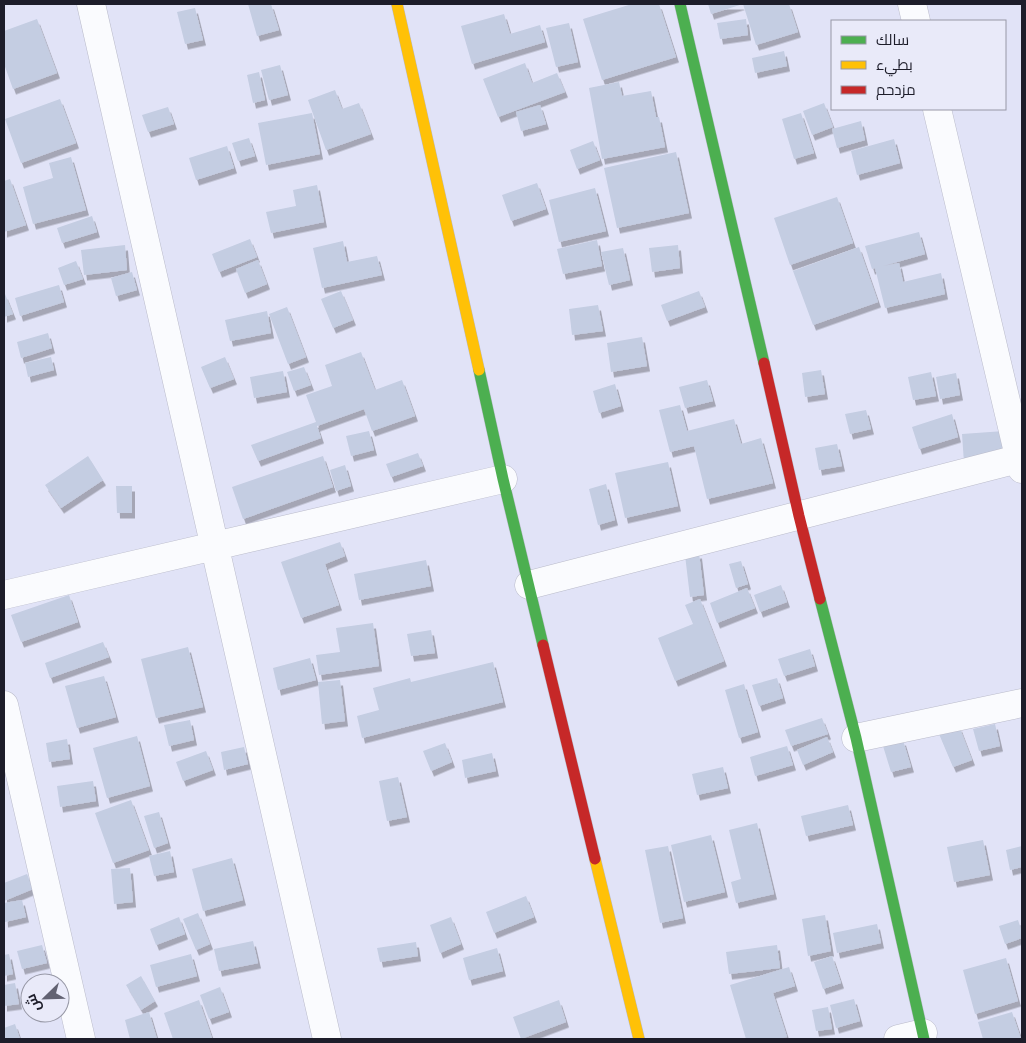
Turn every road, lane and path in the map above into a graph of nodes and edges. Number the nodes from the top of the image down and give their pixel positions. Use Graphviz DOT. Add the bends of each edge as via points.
graph roads {
  1 [pos="91,4"];
  2 [pos="397,4"];
  3 [pos="680,4"];
  4 [pos="912,4"];
  5 [pos="916,20"];
  6 [pos="937,110"];
  7 [pos="1021,462"];
  8 [pos="503,479"];
  9 [pos="799,516"];
  10 [pos="214,546"];
  11 [pos="529,585"];
  12 [pos="4,595"];
  13 [pos="1022,703"];
  14 [pos="4,705"];
  15 [pos="856,738"];
  16 [pos="915,1037"];
  17 [pos="81,1039"];
  18 [pos="327,1039"];
  19 [pos="639,1039"];
  1 -- 10 [label="street"];
  2 -- 8 [label="street"];
  3 -- 9 [label="street"];
  4 -- 5 [label="street"];
  6 -- 7 [label="street"];
  7 -- 9 [label="street"];
  8 -- 10 [label="street"];
  8 -- 11 [label="street"];
  9 -- 11 [label="street"];
  9 -- 15 [label="street"];
  10 -- 12 [label="street"];
  10 -- 18 [label="street"];
  11 -- 19 [label="street"];
  13 -- 15 [label="street"];
  14 -- 17 [label="street"];
  15 -- 16 [label="street"];
}
